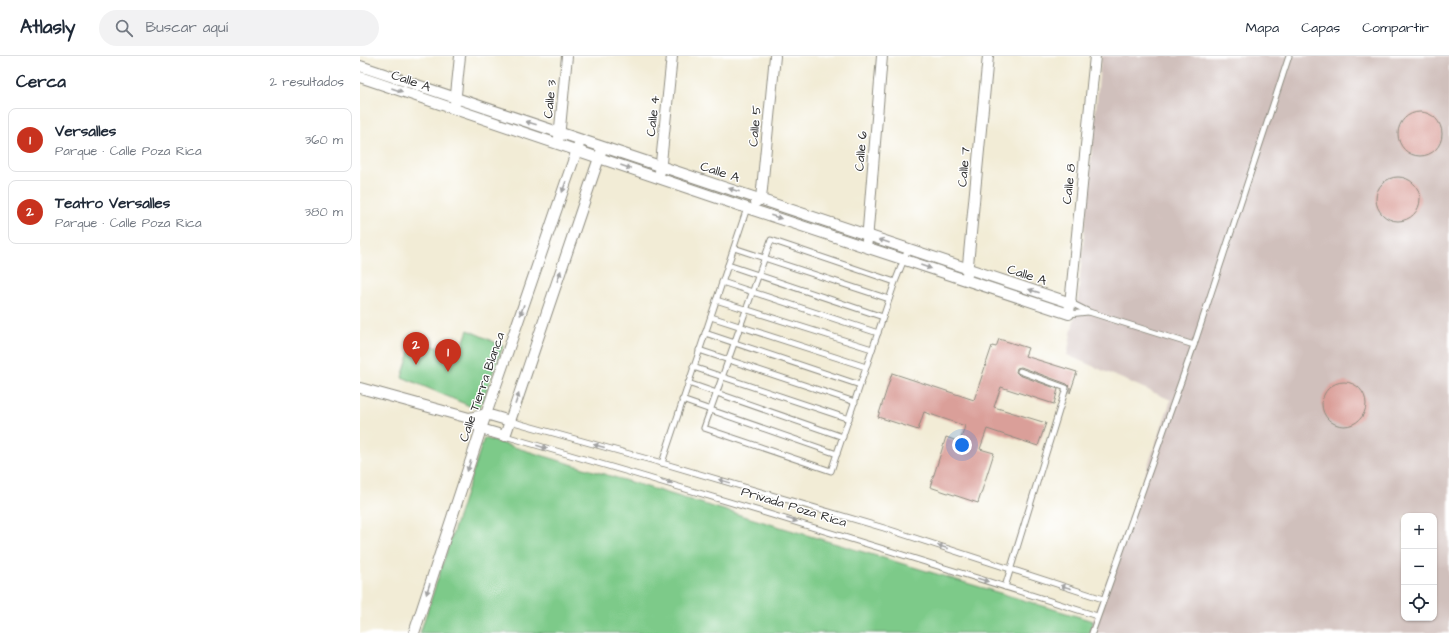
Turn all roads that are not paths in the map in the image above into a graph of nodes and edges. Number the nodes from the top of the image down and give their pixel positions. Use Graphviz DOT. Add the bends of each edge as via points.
graph roads {
  1 [pos="460,56"];
  2 [pos="567,56"];
  3 [pos="672,56"];
  4 [pos="774,56"];
  5 [pos="882,56"];
  6 [pos="988,56"];
  7 [pos="1095,56"];
  8 [pos="1289,56"];
  9 [pos="360,66"];
  10 [pos="360,77"];
  11 [pos="456,98"];
  12 [pos="454,110"];
  13 [pos="560,132"];
  14 [pos="582,139"];
  15 [pos="558,144"];
  16 [pos="603,146"];
  17 [pos="577,150"];
  18 [pos="599,158"];
  19 [pos="661,166"];
  20 [pos="659,178"];
  21 [pos="761,199"];
  22 [pos="747,208"];
  23 [pos="867,235"];
  24 [pos="866,247"];
  25 [pos="734,248"];
  26 [pos="908,249"];
  27 [pos="766,258"];
  28 [pos="904,259"];
  29 [pos="728,266"];
  30 [pos="968,269"];
  31 [pos="759,276"];
  32 [pos="967,280"];
  33 [pos="722,282"];
  34 [pos="895,282"];
  35 [pos="753,292"];
  36 [pos="890,298"];
  37 [pos="716,300"];
  38 [pos="1071,303"];
  39 [pos="746,310"];
  40 [pos="1089,312"];
  41 [pos="1069,314"];
  42 [pos="711,317"];
  43 [pos="883,317"];
  44 [pos="741,326"];
  45 [pos="705,333"];
  46 [pos="878,333"];
  47 [pos="734,343"];
  48 [pos="1194,345"];
  49 [pos="872,349"];
  50 [pos="699,350"];
  51 [pos="729,360"];
  52 [pos="693,367"];
  53 [pos="866,367"];
  54 [pos="1020,371"];
  55 [pos="723,378"];
  56 [pos="688,383"];
  57 [pos="860,385"];
  58 [pos="361,391"];
  59 [pos="716,394"];
  60 [pos="682,400"];
  61 [pos="855,402"];
  62 [pos="710,410"];
  63 [pos="486,414"];
  64 [pos="468,418"];
  65 [pos="849,419"];
  66 [pos="510,421"];
  67 [pos="481,429"];
  68 [pos="505,436"];
  69 [pos="843,437"];
  70 [pos="837,454"];
  71 [pos="662,463"];
  72 [pos="1011,569"];
  73 [pos="1004,587"];
  74 [pos="1103,599"];
  75 [pos="1097,616"];
  76 [pos="414,633"];
  77 [pos="1092,633"];
  1 -- 11 [label="street"];
  2 -- 13 [label="street, Calle 3"];
  3 -- 19 [label="street, Calle 4"];
  4 -- 21 [label="street, Calle 5"];
  5 -- 23 [label="street, Calle 6"];
  6 -- 30 [label="street, Calle 7"];
  7 -- 38 [label="street, Calle 8"];
  8 -- 48 [label="lane"];
  9 -- 11 [label="street, Calle A"];
  10 -- 12 [label="street, Calle A, one-way"];
  11 -- 12 [label="street"];
  13 -- 11 [label="street, Calle A, one-way"];
  12 -- 15 [label="street, Calle A"];
  13 -- 14 [label="street, Calle A"];
  13 -- 15 [label="street, Calle 3"];
  14 -- 16 [label="street, Calle A"];
  14 -- 17 [label="street, Calle Tierra Blanca"];
  15 -- 17 [label="street, Calle A"];
  16 -- 18 [label="street"];
  16 -- 19 [label="street, Calle A"];
  17 -- 18 [label="street, Calle A"];
  17 -- 63 [label="street, Calle Tierra Blanca, one-way"];
  18 -- 20 [label="street, Calle A, one-way"];
  66 -- 18 [label="street, one-way"];
  19 -- 20 [label="street, Calle 4"];
  21 -- 19 [label="street, Calle A, one-way"];
  20 -- 22 [label="street, Calle A"];
  21 -- 22 [label="street"];
  21 -- 23 [label="street, Calle A"];
  22 -- 24 [label="street, Calle A, one-way"];
  22 -- 25 [label="lane"];
  23 -- 24 [label="street, Calle 6"];
  26 -- 23 [label="street, Calle A, one-way"];
  24 -- 28 [label="street, Calle A"];
  25 -- 27 [label="lane"];
  25 -- 29 [label="lane"];
  26 -- 28 [label="lane"];
  26 -- 30 [label="street, Calle A"];
  27 -- 31 [label="lane"];
  27 -- 34 [label="lane" via="771,240"];
  27 -- 36 [label="lane"];
  28 -- 32 [label="street, Calle A, one-way"];
  28 -- 34 [label="lane"];
  29 -- 31 [label="lane"];
  29 -- 33 [label="lane"];
  30 -- 32 [label="street, Calle 7"];
  38 -- 30 [label="street, Calle A, one-way"];
  31 -- 35 [label="lane"];
  31 -- 43 [label="lane"];
  32 -- 41 [label="street, Calle A"];
  33 -- 35 [label="lane"];
  33 -- 37 [label="lane"];
  34 -- 36 [label="lane"];
  35 -- 39 [label="lane"];
  35 -- 46 [label="lane"];
  36 -- 43 [label="lane"];
  37 -- 39 [label="lane"];
  37 -- 42 [label="lane"];
  38 -- 40 [label="lane"];
  38 -- 41 [label="street, Calle 8"];
  39 -- 44 [label="lane"];
  39 -- 49 [label="lane"];
  40 -- 41 [label="lane"];
  40 -- 48 [label="lane"];
  42 -- 44 [label="lane"];
  42 -- 45 [label="lane"];
  43 -- 46 [label="lane"];
  44 -- 47 [label="lane"];
  44 -- 53 [label="lane"];
  45 -- 47 [label="lane"];
  45 -- 50 [label="lane"];
  46 -- 49 [label="lane"];
  47 -- 51 [label="lane"];
  47 -- 57 [label="lane"];
  48 -- 74 [label="lane"];
  49 -- 53 [label="lane"];
  50 -- 51 [label="lane"];
  50 -- 52 [label="lane"];
  51 -- 55 [label="lane"];
  51 -- 61 [label="lane"];
  52 -- 55 [label="lane"];
  52 -- 56 [label="lane"];
  53 -- 57 [label="lane"];
  54 -- 72 [label="lane" via="1066,388"];
  55 -- 59 [label="lane"];
  55 -- 65 [label="lane"];
  56 -- 59 [label="lane"];
  56 -- 60 [label="lane"];
  57 -- 61 [label="lane"];
  58 -- 64 [label="street"];
  59 -- 62 [label="lane"];
  59 -- 69 [label="lane"];
  60 -- 62 [label="lane"];
  60 -- 71 [label="lane"];
  61 -- 65 [label="lane"];
  62 -- 70 [label="lane"];
  62 -- 70 [label="lane" via="704,428 831,471"];
  63 -- 64 [label="street"];
  63 -- 66 [label="street"];
  63 -- 67 [label="street, Calle Tierra Blanca"];
  64 -- 67 [label="street"];
  65 -- 69 [label="lane"];
  66 -- 68 [label="street"];
  71 -- 66 [label="lane, one-way"];
  67 -- 68 [label="street, Privada Poza Rica"];
  67 -- 76 [label="street, Calle Tierra Blanca, one-way"];
  68 -- 73 [label="lane, Privada Poza Rica, one-way" via="703,493"];
  69 -- 70 [label="lane"];
  72 -- 71 [label="lane, one-way" via="884,528"];
  72 -- 73 [label="lane"];
  74 -- 72 [label="lane, one-way"];
  73 -- 75 [label="lane, Privada Poza Rica"];
  74 -- 75 [label="lane"];
  75 -- 77 [label="lane"];
}
